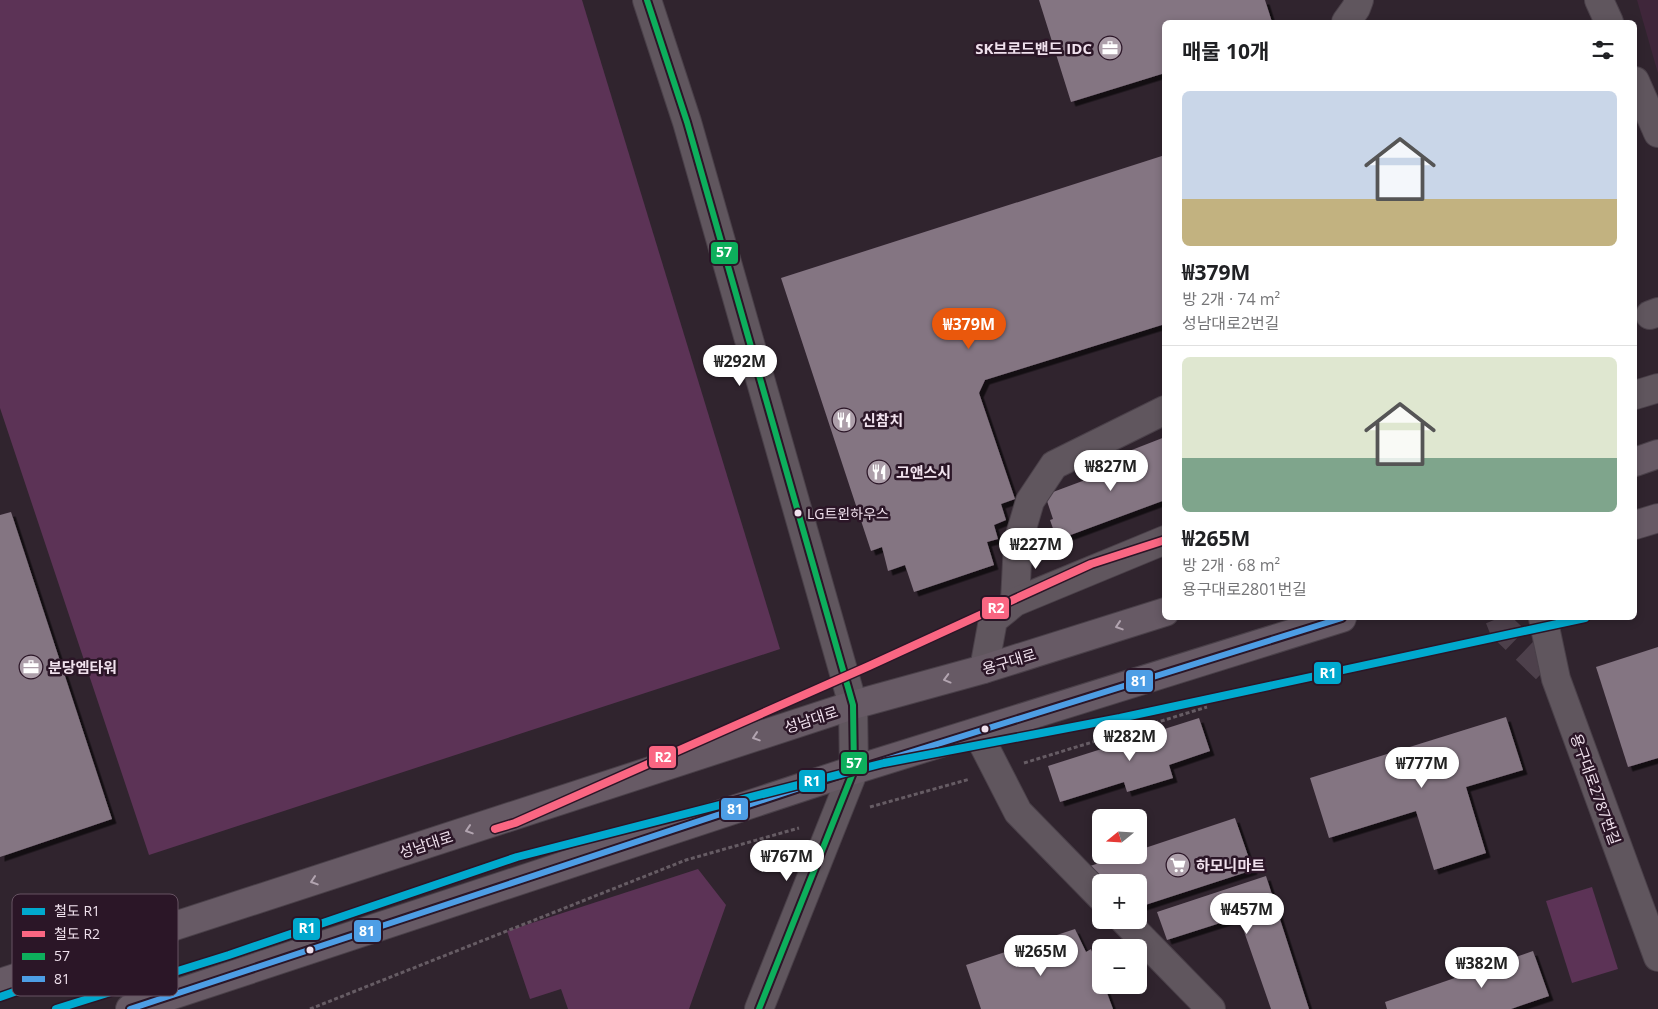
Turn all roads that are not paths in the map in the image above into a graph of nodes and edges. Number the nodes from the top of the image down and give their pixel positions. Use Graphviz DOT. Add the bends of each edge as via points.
graph roads {
  1 [pos="648,0"];
  2 [pos="1359,0"];
  3 [pos="1599,0"];
  4 [pos="1347,20"];
  5 [pos="1608,20"];
  6 [pos="1637,86"];
  7 [pos="1658,133"];
  8 [pos="1658,388"];
  9 [pos="1637,394"];
  10 [pos="1162,411"];
  11 [pos="1658,454"];
  12 [pos="1637,461"];
  13 [pos="1658,518"];
  14 [pos="1637,525"];
  15 [pos="1162,541"];
  16 [pos="1015,602"];
  17 [pos="1162,613"];
  18 [pos="1336,620"];
  19 [pos="1543,620"];
  20 [pos="984,669"];
  21 [pos="853,706"];
  22 [pos="977,732"];
  23 [pos="854,770"];
  24 [pos="1092,888"];
  25 [pos="178,925"];
  26 [pos="1133,929"];
  27 [pos="1658,957"];
  28 [pos="12,979"];
  29 [pos="0,983"];
  30 [pos="178,993"];
  31 [pos="169,996"];
  32 [pos="130,1009"];
  33 [pos="759,1009"];
  34 [pos="1211,1009"];
  1 -- 21 [label="street" via="687,122"];
  2 -- 4 [label="street"];
  3 -- 5 [label="street"];
  6 -- 7 [label="street"];
  8 -- 9 [label="street"];
  10 -- 16 [label="street" via="1054,465 1030,501 1018,542"];
  11 -- 12 [label="main road"];
  13 -- 14 [label="main road"];
  15 -- 16 [label="street"];
  16 -- 20 [label="street" via="993,620"];
  17 -- 20 [label="main road, 용구대로, one-way"];
  18 -- 22 [label="main road"];
  19 -- 27 [label="street, 용구대로2787번길" via="1556,679"];
  20 -- 21 [label="main road, 용구대로, one-way"];
  21 -- 23 [label="street"];
  21 -- 25 [label="main road, 성남대로, one-way"];
  22 -- 23 [label="main road"];
  22 -- 24 [label="street" via="1018,812"];
  23 -- 30 [label="main road"];
  23 -- 33 [label="street"];
  26 -- 34 [label="street"];
  28 -- 29 [label="main road, 성남대로, one-way"];
  31 -- 32 [label="main road"];
}
